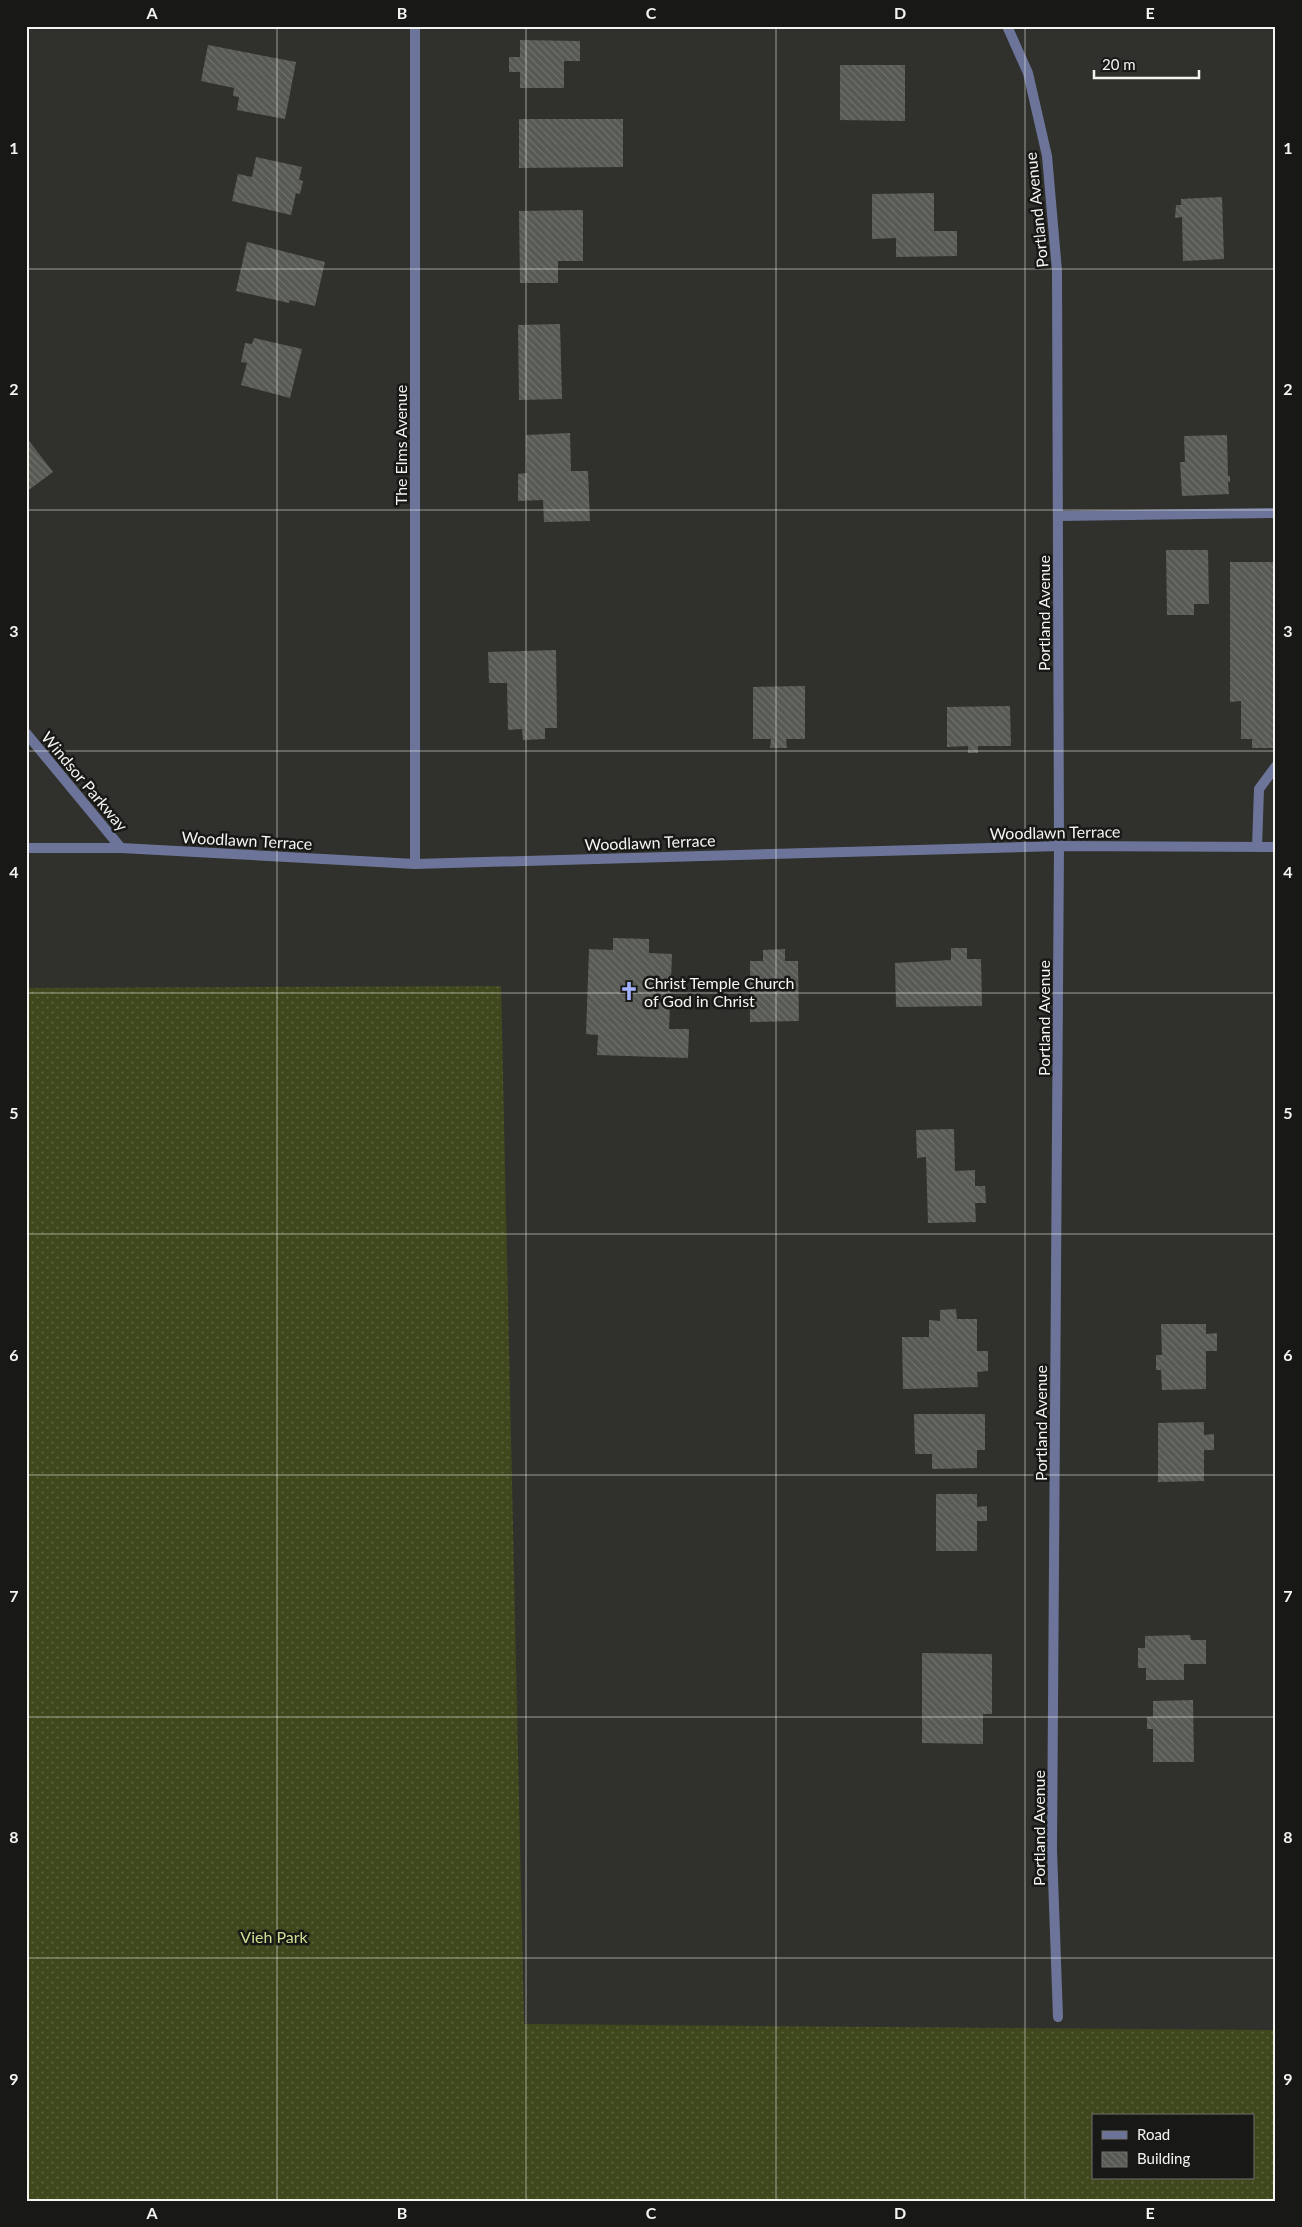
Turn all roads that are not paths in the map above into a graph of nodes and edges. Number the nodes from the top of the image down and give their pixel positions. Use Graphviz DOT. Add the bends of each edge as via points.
graph roads {
  1 [pos="415,26"];
  2 [pos="1007,26"];
  3 [pos="1276,512"];
  4 [pos="1058,516"];
  5 [pos="26,733"];
  6 [pos="1276,766"];
  7 [pos="1059,846"];
  8 [pos="1257,847"];
  9 [pos="1276,847"];
  10 [pos="26,848"];
  11 [pos="121,848"];
  12 [pos="415,864"];
  13 [pos="1058,2017"];
  1 -- 12 [label="street, The Elms Avenue"];
  2 -- 4 [label="street, Portland Avenue" via="1028,73 1047,156 1058,271"];
  3 -- 4 [label="street"];
  4 -- 7 [label="street, Portland Avenue"];
  5 -- 11 [label="street, Windsor Parkway"];
  6 -- 8 [label="street" via="1258,789"];
  7 -- 8 [label="street, Woodlawn Terrace"];
  7 -- 12 [label="street, Woodlawn Terrace"];
  7 -- 13 [label="street, Portland Avenue" via="1052,1850"];
  8 -- 9 [label="street, Woodlawn Terrace"];
  10 -- 11 [label="street, Woodlawn Terrace"];
  11 -- 12 [label="street, Woodlawn Terrace"];
}
